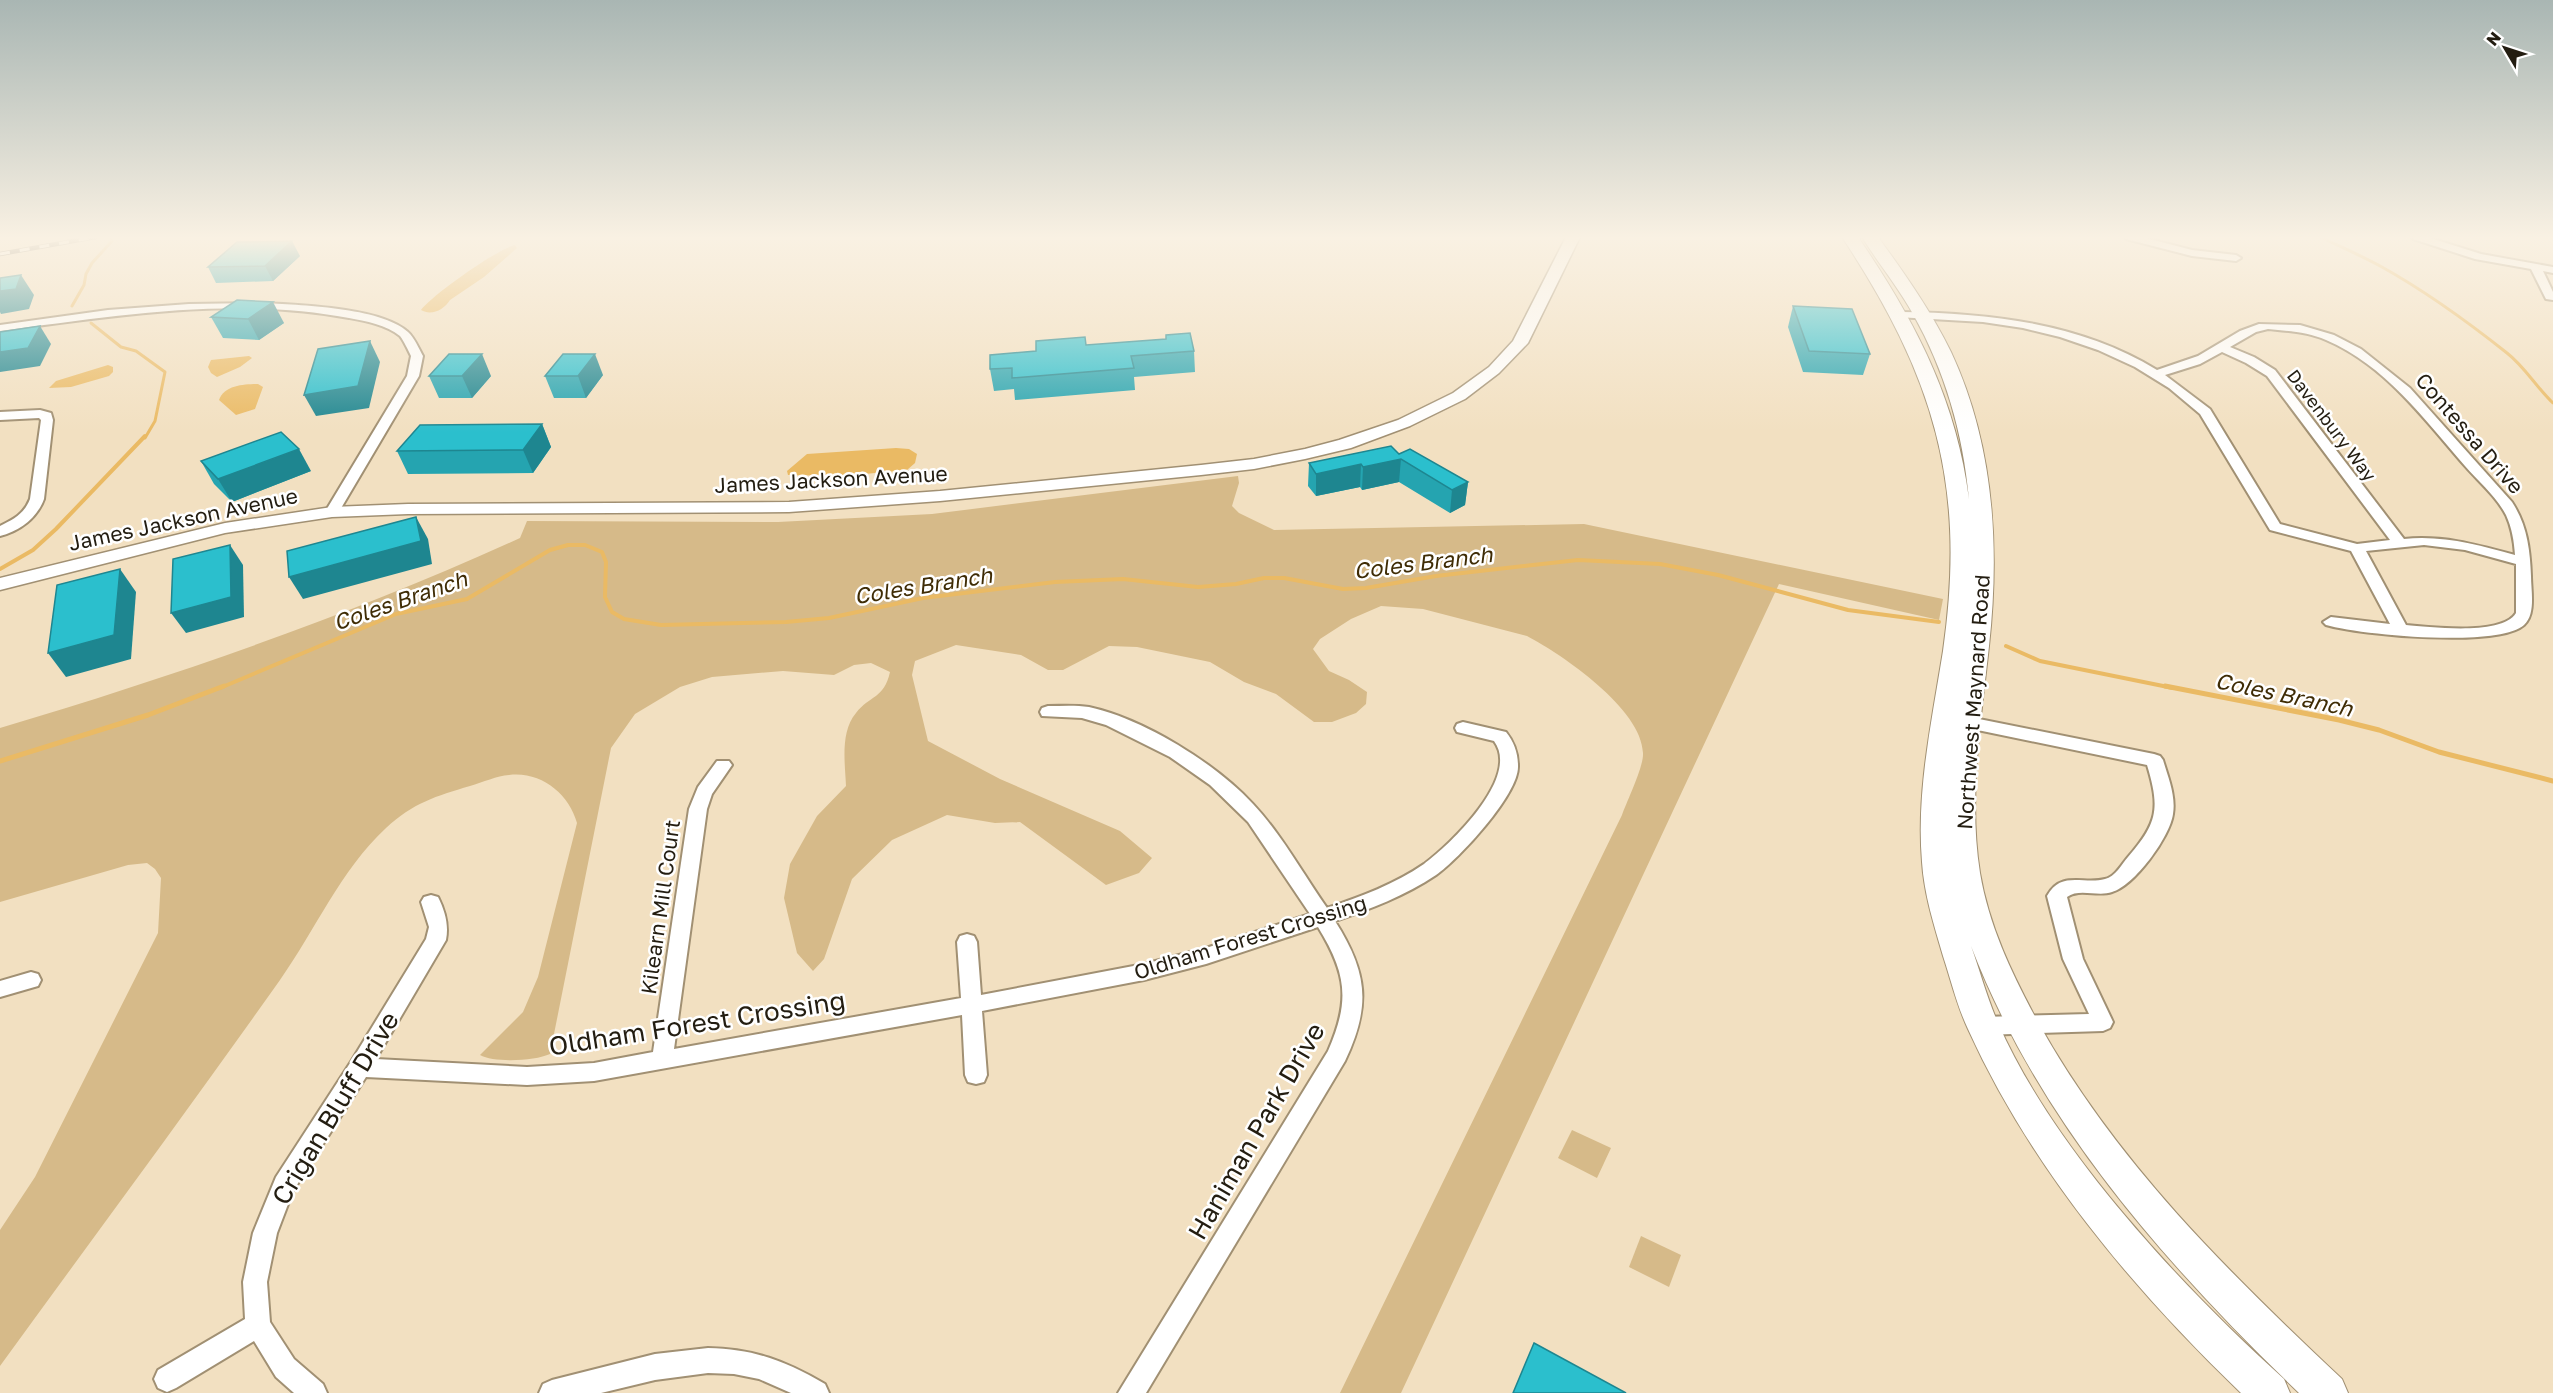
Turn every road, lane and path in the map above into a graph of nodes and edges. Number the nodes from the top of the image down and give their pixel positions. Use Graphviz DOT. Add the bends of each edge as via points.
graph roads {
  1 [pos="1540,302"];
  2 [pos="1903,302"];
  3 [pos="1906,302"];
  4 [pos="1913,315"];
  5 [pos="0,328"];
  6 [pos="2222,348"];
  7 [pos="2156,374"];
  8 [pos="0,416"];
  9 [pos="332,512"];
  10 [pos="0,532"];
  11 [pos="2399,542"];
  12 [pos="2357,548"];
  13 [pos="2521,561"];
  14 [pos="0,584"];
  15 [pos="2331,622"];
  16 [pos="2401,630"];
  17 [pos="1048,712"];
  18 [pos="1969,723"];
  19 [pos="1463,728"];
  20 [pos="723,765"];
  21 [pos="431,902"];
  22 [pos="1323,919"];
  23 [pos="967,942"];
  24 [pos="31,980"];
  25 [pos="0,989"];
  26 [pos="970,1005"];
  27 [pos="2022,1025"];
  28 [pos="1983,1026"];
  29 [pos="662,1061"];
  30 [pos="360,1067"];
  31 [pos="976,1075"];
  32 [pos="258,1325"];
  33 [pos="168,1379"];
  34 [pos="314,1393"];
  35 [pos="552,1393"];
  36 [pos="816,1393"];
  37 [pos="1131,1393"];
  38 [pos="2270,1393"];
  39 [pos="2328,1393"];
  1 -- 9 [label="street, James Jackson Avenue" via="1520,343 1494,370 1459,396 1414,419 1305,454 1201,470 789,507"];
  2 -- 4 [label="main road, Northwest Maynard Road"];
  3 -- 4 [label="main road, Northwest Maynard Road"];
  4 -- 7 [label="street" via="1982,318 2055,332 2109,350"];
  4 -- 18 [label="main road, Northwest Maynard Road" via="1947,361 1967,415 1981,499 1984,567"];
  4 -- 28 [label="main road, Northwest Maynard Road" via="1958,479 1962,516 1964,573 1940,767 1935,847 1944,912"];
  5 -- 9 [label="street" via="153,310 262,306 352,313 404,334 417,356 413,376"];
  6 -- 7 [label="street, Contessa Drive"];
  6 -- 11 [label="street, Davenbury Way" via="2271,373"];
  6 -- 13 [label="street, Contessa Drive" via="2250,329 2281,326 2329,337 2366,357 2404,389 2507,506 2520,533"];
  7 -- 12 [label="street" via="2205,412 2276,527"];
  8 -- 10 [label="street" via="40,414 47,420 33,510"];
  9 -- 14 [label="street, James Jackson Avenue" via="225,528"];
  11 -- 12 [label="street"];
  11 -- 13 [label="street" via="2445,543"];
  12 -- 16 [label="street"];
  13 -- 16 [label="street, Contessa Drive" via="2524,613 2519,621 2500,629"];
  15 -- 16 [label="street, Contessa Drive"];
  17 -- 22 [label="street, Haniman Park Drive" via="1091,713 1183,757 1207,773 1230,791 1265,831"];
  18 -- 27 [label="main road, Northwest Maynard Road" via="1962,790 1966,874 1978,923"];
  18 -- 27 [label="street" via="2154,760 2163,792 2166,817 2160,831 2124,875 2107,886 2061,889 2057,896 2073,959 2103,1022"];
  19 -- 22 [label="street, Oldham Forest Crossing" via="1500,736 1506,744 1510,768 1487,812 1430,869 1378,898"];
  20 -- 29 [label="street, Kilearn Mill Court" via="704,792 698,809"];
  21 -- 30 [label="street, Crigan Bluff Drive" via="439,927 436,940"];
  22 -- 26 [label="street, Oldham Forest Crossing" via="1144,972"];
  22 -- 37 [label="street, Haniman Park Drive" via="1347,962 1353,996 1351,1022 1336,1055"];
  23 -- 26 [label="street"];
  24 -- 25 [label="street"];
  26 -- 29 [label="street, Oldham Forest Crossing"];
  26 -- 31 [label="street"];
  27 -- 28 [label="street"];
  27 -- 39 [label="main road, Northwest Maynard Road" via="2068,1104 2177,1244"];
  28 -- 38 [label="main road, Northwest Maynard Road" via="2049,1141 2092,1200 2142,1262"];
  29 -- 30 [label="street, Oldham Forest Crossing" via="560,1076"];
  30 -- 32 [label="street, Crigan Bluff Drive" via="284,1185 272,1211 255,1282"];
  32 -- 33 [label="street"];
  32 -- 34 [label="street, Crigan Bluff Drive" via="285,1368"];
  35 -- 36 [label="street" via="674,1364 734,1360 775,1371"];
}
